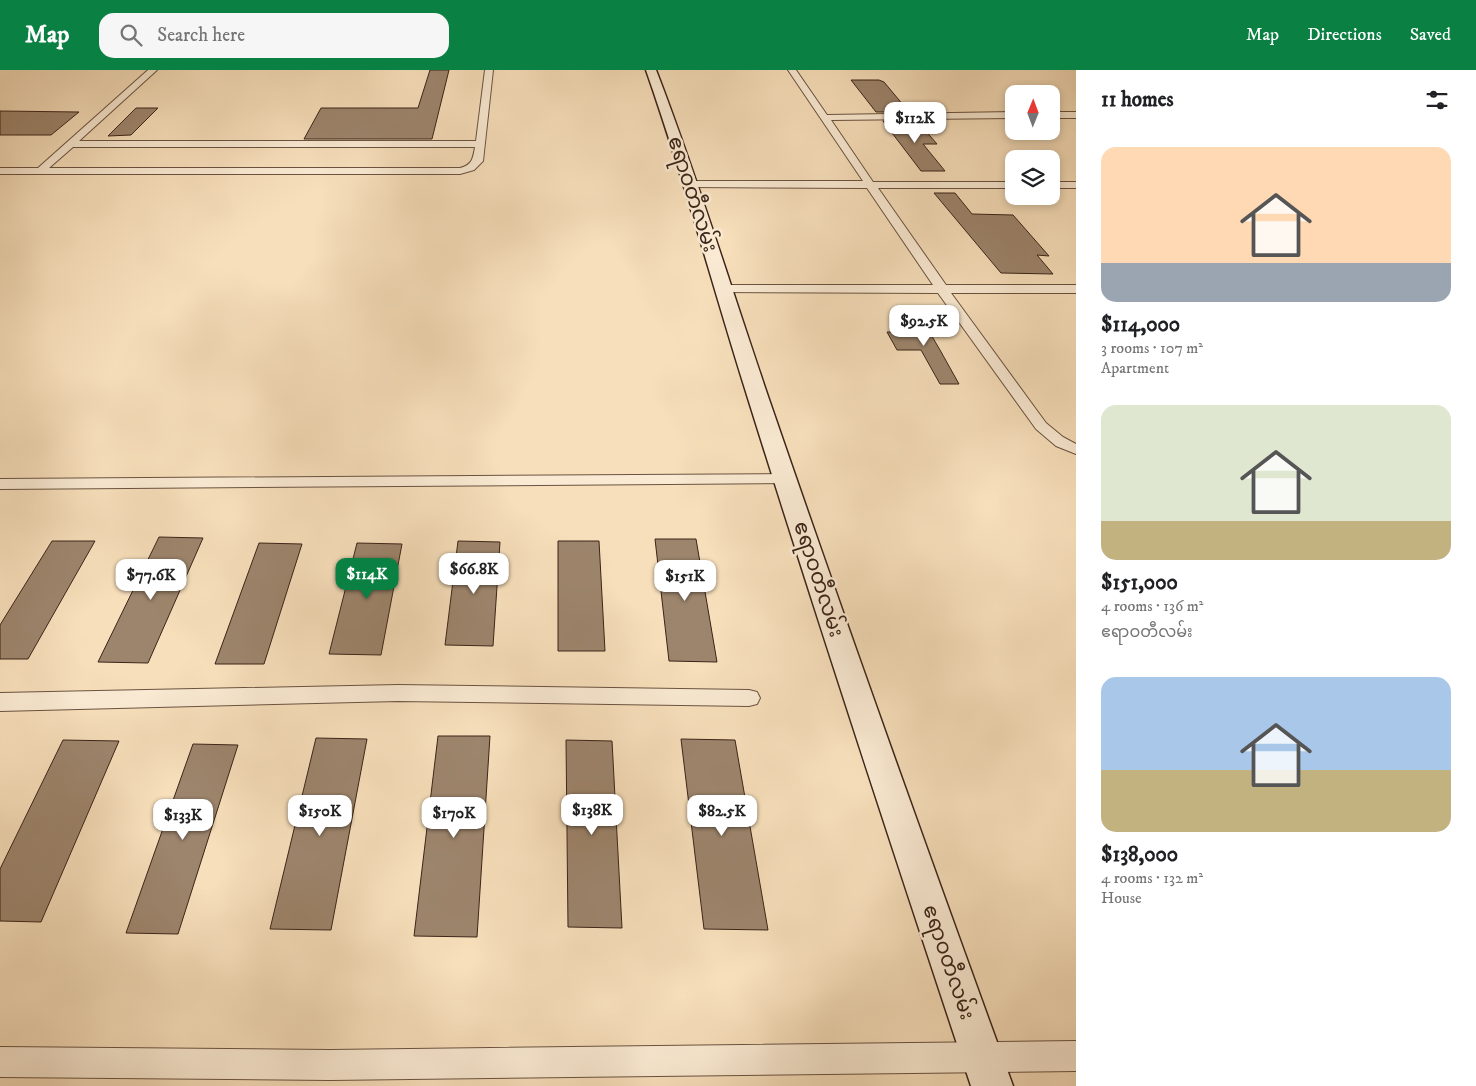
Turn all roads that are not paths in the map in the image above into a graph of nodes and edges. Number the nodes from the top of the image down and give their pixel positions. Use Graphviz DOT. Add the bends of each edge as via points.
graph roads {
  1 [pos="153,70"];
  2 [pos="489,70"];
  3 [pos="651,70"];
  4 [pos="792,70"];
  5 [pos="1005,115"];
  6 [pos="1060,115"];
  7 [pos="1076,115"];
  8 [pos="824,118"];
  9 [pos="70,144"];
  10 [pos="480,144"];
  11 [pos="330,158"];
  12 [pos="0,171"];
  13 [pos="40,171"];
  14 [pos="690,184"];
  15 [pos="869,184"];
  16 [pos="1005,185"];
  17 [pos="1060,185"];
  18 [pos="1076,185"];
  19 [pos="722,289"];
  20 [pos="942,289"];
  21 [pos="1076,289"];
  22 [pos="1076,449"];
  23 [pos="786,479"];
  24 [pos="0,484"];
  25 [pos="749,698"];
  26 [pos="0,702"];
  27 [pos="1076,1056"];
  28 [pos="982,1057"];
  29 [pos="0,1062"];
  30 [pos="992,1086"];
  1 -- 9 [label="street"];
  2 -- 10 [label="street"];
  3 -- 14 [label="street, ဧရာဝတီလမ်း"];
  4 -- 8 [label="street"];
  5 -- 8 [label="street"];
  6 -- 7 [label="street"];
  8 -- 15 [label="street"];
  9 -- 11 [label="street"];
  9 -- 13 [label="street"];
  10 -- 11 [label="street"];
  10 -- 11 [label="street" via="476,165 460,171"];
  11 -- 13 [label="street"];
  12 -- 13 [label="street"];
  14 -- 15 [label="street"];
  14 -- 19 [label="street, ဧရာဝတီလမ်း"];
  15 -- 16 [label="street"];
  15 -- 20 [label="street"];
  17 -- 18 [label="street"];
  19 -- 20 [label="street"];
  19 -- 23 [label="street, ဧရာဝတီလမ်း"];
  20 -- 21 [label="street"];
  20 -- 22 [label="street" via="1042,426 1054,440"];
  23 -- 24 [label="street"];
  23 -- 28 [label="street, ဧရာဝတီလမ်း" via="874,748"];
  25 -- 26 [label="street" via="398,693"];
  27 -- 28 [label="street"];
  28 -- 29 [label="street" via="330,1065"];
  28 -- 30 [label="street, ဧရာဝတီလမ်း"];
}
